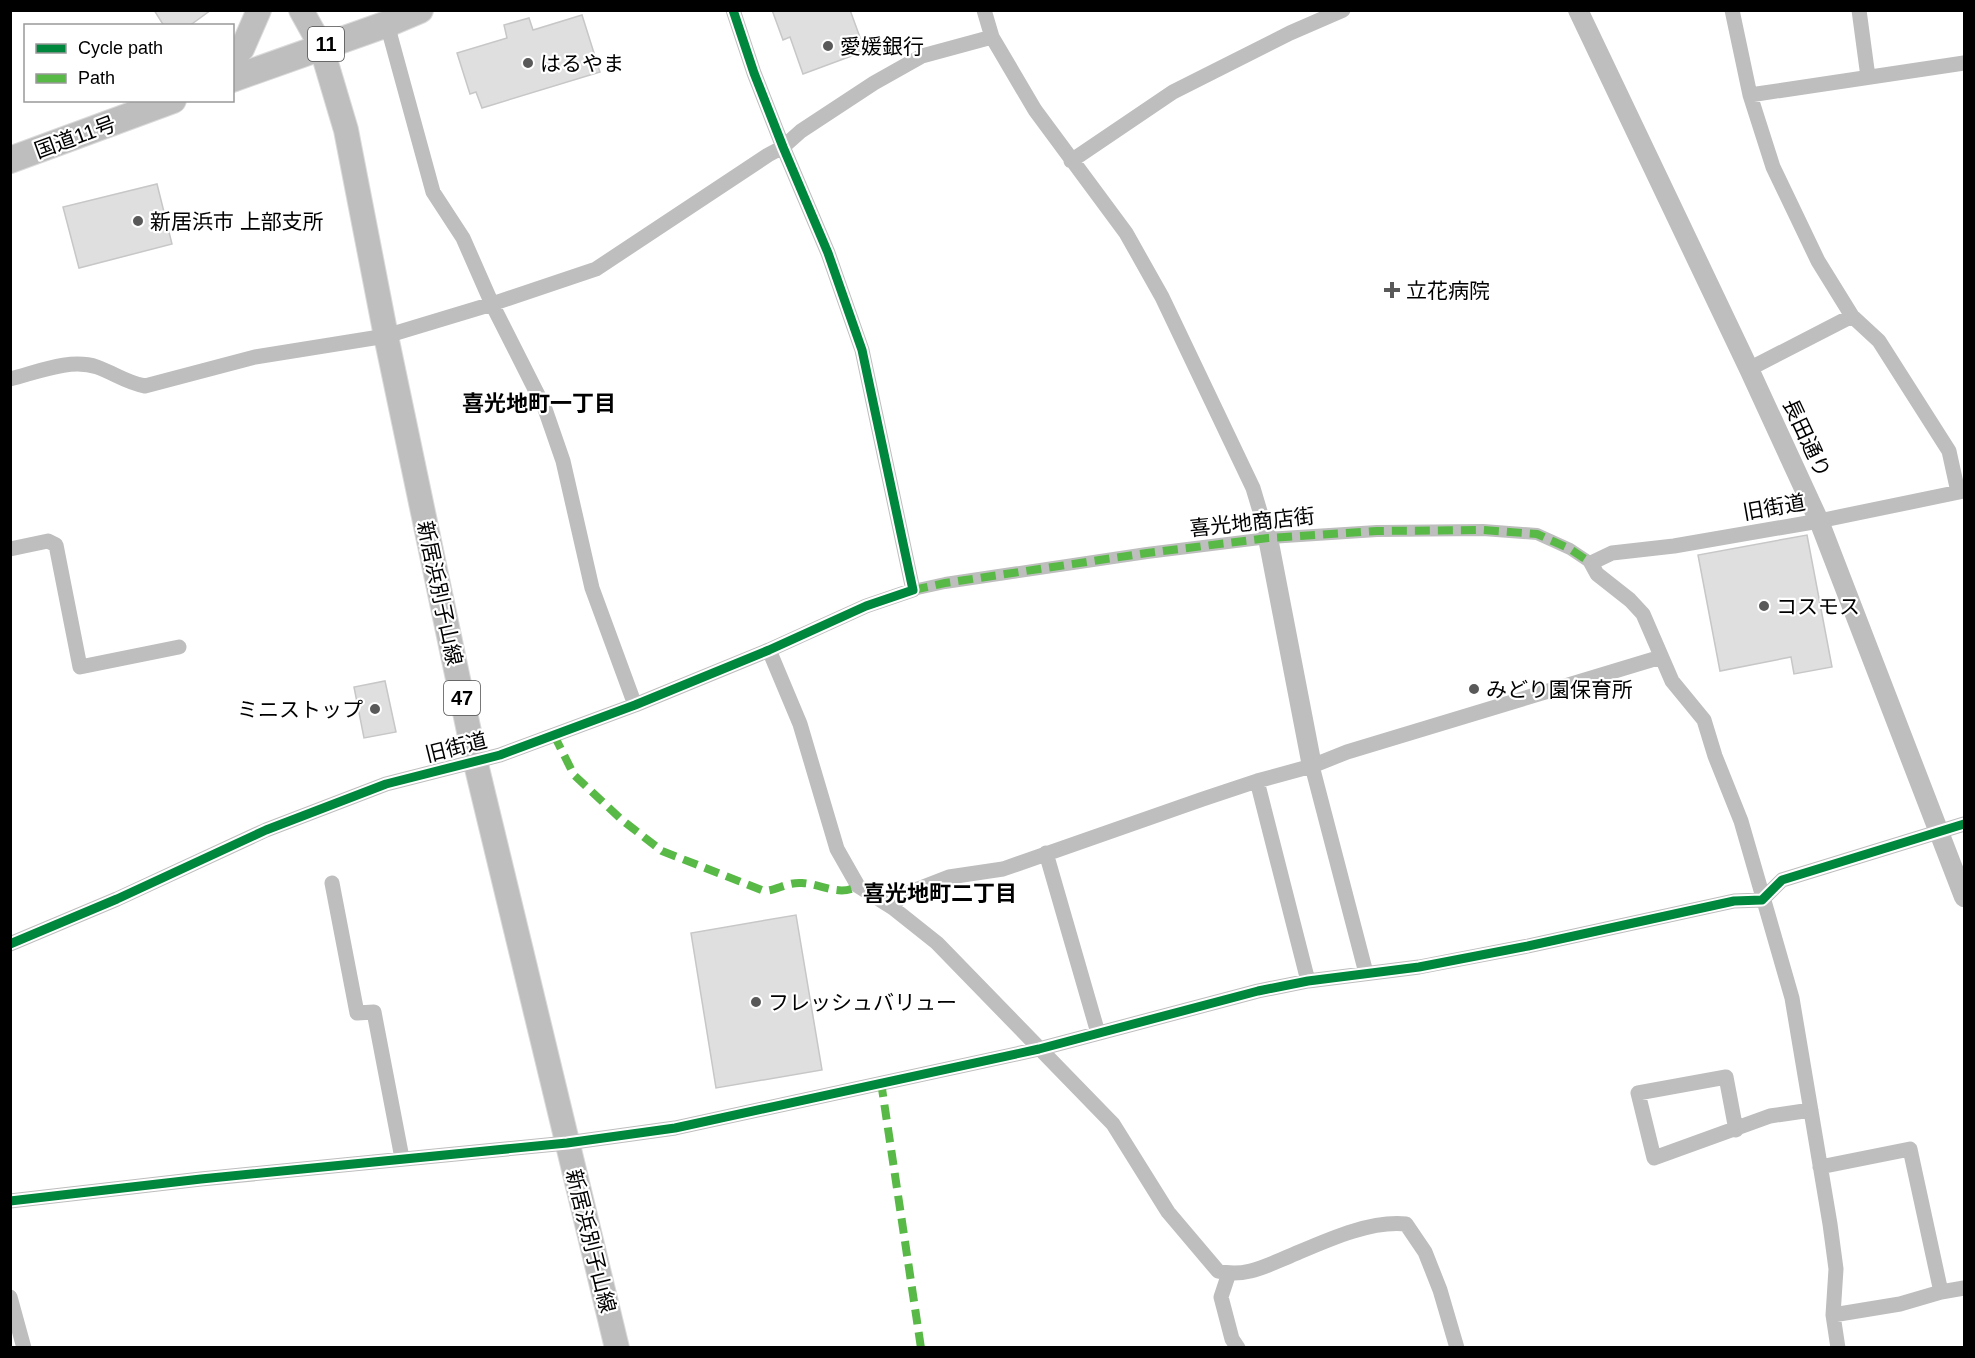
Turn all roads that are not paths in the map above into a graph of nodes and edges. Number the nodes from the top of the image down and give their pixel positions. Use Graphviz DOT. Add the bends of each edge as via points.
graph roads {
  1 [pos="259,10"];
  2 [pos="301,10"];
  3 [pos="420,10"];
  4 [pos="733,10"];
  5 [pos="984,10"];
  6 [pos="1343,10"];
  7 [pos="1578,10"];
  8 [pos="1732,10"];
  9 [pos="1859,10"];
  10 [pos="387,24"];
  11 [pos="992,37"];
  12 [pos="321,46"];
  13 [pos="234,58"];
  14 [pos="1965,63"];
  15 [pos="234,78"];
  16 [pos="1868,78"];
  17 [pos="1750,95"];
  18 [pos="168,102"];
  19 [pos="783,147"];
  20 [pos="10,160"];
  21 [pos="1071,161"];
  22 [pos="492,304"];
  23 [pos="1852,316"];
  24 [pos="386,336"];
  25 [pos="1749,369"];
  26 [pos="10,379"];
  27 [pos="1961,492"];
  28 [pos="1818,521"];
  29 [pos="1268,538"];
  30 [pos="10,549"];
  31 [pos="1591,562"];
  32 [pos="914,590"];
  33 [pos="179,647"];
  34 [pos="769,650"];
  35 [pos="1660,657"];
  36 [pos="635,705"];
  37 [pos="475,760"];
  38 [pos="1312,766"];
  39 [pos="1257,781"];
  40 [pos="1965,824"];
  41 [pos="1939,832"];
  42 [pos="1046,853"];
  43 [pos="332,883"];
  44 [pos="1965,897"];
  45 [pos="1762,900"];
  46 [pos="893,908"];
  47 [pos="10,944"];
  48 [pos="1366,974"];
  49 [pos="1308,981"];
  50 [pos="1098,1033"];
  51 [pos="1039,1049"];
  52 [pos="1811,1110"];
  53 [pos="1736,1130"];
  54 [pos="567,1143"];
  55 [pos="402,1158"];
  56 [pos="1820,1167"];
  57 [pos="10,1201"];
  58 [pos="1229,1274"];
  59 [pos="1965,1288"];
  60 [pos="1941,1292"];
  61 [pos="10,1298"];
  62 [pos="1833,1315"];
  63 [pos="24,1347"];
  64 [pos="617,1347"];
  65 [pos="1238,1347"];
  66 [pos="1456,1347"];
  67 [pos="1838,1347"];
  1 -- 13 [label="main road" via="242,49"];
  2 -- 12 [label="main road, 11"];
  3 -- 10 [label="highway, 11"];
  4 -- 19 [label="street"];
  5 -- 11 [label="street"];
  6 -- 21 [label="street" via="1173,92"];
  7 -- 25 [label="street, 長田通り"];
  8 -- 17 [label="street"];
  9 -- 16 [label="street"];
  10 -- 12 [label="highway, 11"];
  10 -- 22 [label="street" via="433,192 463,238"];
  11 -- 19 [label="street" via="922,56 874,83"];
  11 -- 21 [label="street"];
  12 -- 15 [label="highway, 11"];
  12 -- 24 [label="main road, 新居浜別子山線 / 47" via="346,130"];
  14 -- 16 [label="street"];
  16 -- 17 [label="street"];
  17 -- 23 [label="street" via="1773,167 1818,261"];
  18 -- 20 [label="highway, 国道11号"];
  19 -- 22 [label="street" via="596,269"];
  19 -- 32 [label="street" via="828,253 862,350"];
  21 -- 29 [label="street" via="1126,233 1162,297 1253,488"];
  22 -- 24 [label="street"];
  22 -- 36 [label="street" via="545,409 563,461 592,588"];
  23 -- 25 [label="street"];
  23 -- 27 [label="street" via="1879,341 1949,450"];
  24 -- 26 [label="street" via="255,357 144,386 76,363"];
  24 -- 37 [label="main road, 新居浜別子山線 / 47"];
  25 -- 28 [label="street, 長田通り"];
  27 -- 28 [label="street, 旧街道"];
  28 -- 31 [label="street, 旧街道" via="1612,553"];
  28 -- 41 [label="street, 長田通り"];
  29 -- 31 [label="street, 喜光地商店街" via="1377,531 1526,533 1537,534"];
  29 -- 32 [label="street, 喜光地商店街"];
  29 -- 38 [label="street"];
  30 -- 33 [label="street" via="48,542 56,545 80,667"];
  31 -- 35 [label="street" via="1597,574 1643,614"];
  32 -- 34 [label="street, 旧街道" via="866,606"];
  34 -- 36 [label="street, 旧街道"];
  34 -- 46 [label="street" via="800,724 837,849 858,886"];
  35 -- 38 [label="street"];
  35 -- 45 [label="street" via="1672,681 1704,720 1741,821"];
  36 -- 37 [label="street, 旧街道" via="500,755"];
  37 -- 47 [label="street, 旧街道" via="386,784 266,830"];
  37 -- 54 [label="main road, 新居浜別子山線 / 47"];
  38 -- 39 [label="street"];
  38 -- 48 [label="street"];
  39 -- 42 [label="street"];
  39 -- 49 [label="street"];
  40 -- 41 [label="street"];
  41 -- 44 [label="street, 長田通り"];
  41 -- 45 [label="street" via="1782,880"];
  42 -- 46 [label="street" via="1003,869 949,878 900,896"];
  42 -- 50 [label="street"];
  43 -- 55 [label="street" via="357,1013 374,1012"];
  45 -- 48 [label="street" via="1734,901 1528,946"];
  45 -- 52 [label="street" via="1792,998"];
  46 -- 51 [label="street" via="937,943"];
  48 -- 49 [label="street"];
  49 -- 50 [label="street"];
  50 -- 51 [label="street"];
  51 -- 54 [label="street" via="675,1128"];
  51 -- 58 [label="street" via="1113,1124 1168,1212 1218,1270"];
  52 -- 53 [label="street" via="1770,1116"];
  52 -- 56 [label="street"];
  53 -- 53 [label="street" via="1654,1158 1638,1092 1726,1077"];
  54 -- 55 [label="street"];
  54 -- 64 [label="main road, 新居浜別子山線 / 47"];
  55 -- 57 [label="street"];
  56 -- 60 [label="street" via="1910,1149"];
  56 -- 62 [label="street" via="1836,1269"];
  58 -- 65 [label="street" via="1221,1297 1232,1340"];
  58 -- 66 [label="street" via="1254,1272 1341,1235 1406,1224 1425,1252"];
  59 -- 60 [label="street"];
  60 -- 62 [label="street" via="1900,1304"];
  61 -- 63 [label="street"];
  62 -- 67 [label="street"];
}
